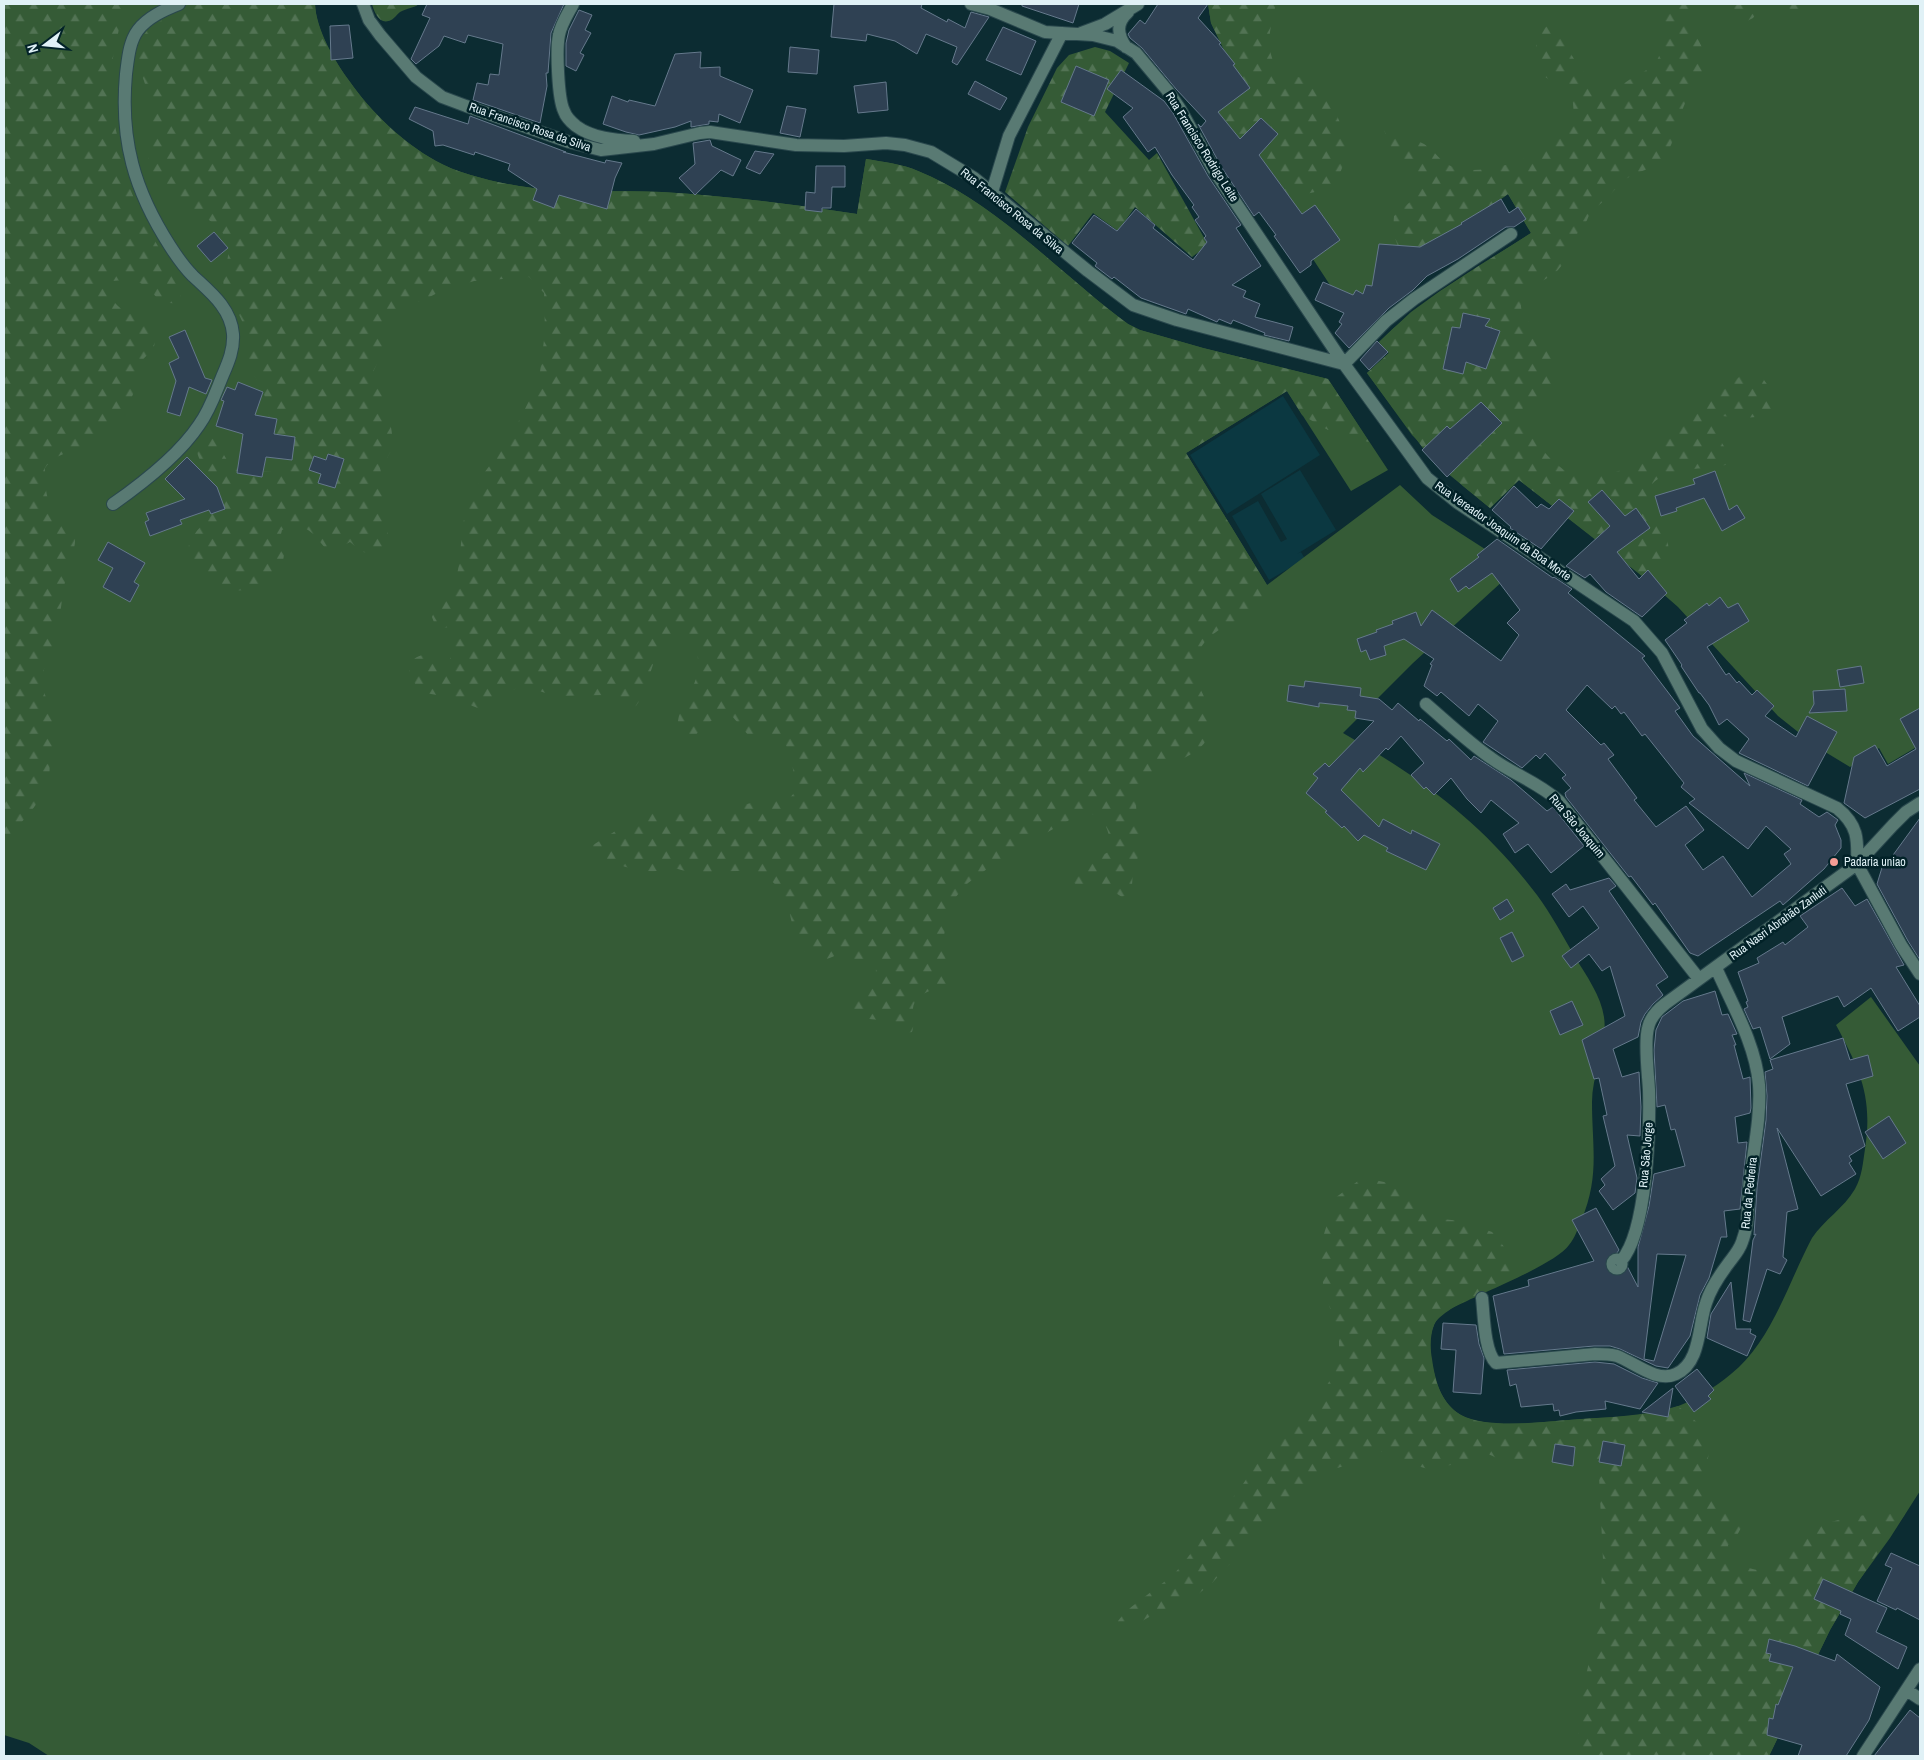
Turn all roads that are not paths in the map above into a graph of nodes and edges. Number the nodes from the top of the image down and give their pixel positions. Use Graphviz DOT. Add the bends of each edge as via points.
graph roads {
  1 [pos="179,4"];
  2 [pos="363,4"];
  3 [pos="573,4"];
  4 [pos="971,4"];
  5 [pos="1135,6"];
  6 [pos="1062,33"];
  7 [pos="1081,33"];
  8 [pos="1126,47"];
  9 [pos="654,144"];
  10 [pos="992,192"];
  11 [pos="1511,234"];
  12 [pos="1344,364"];
  13 [pos="113,504"];
  14 [pos="1426,704"];
  15 [pos="1920,803"];
  16 [pos="1856,864"];
  17 [pos="1716,968"];
  18 [pos="1920,974"];
  19 [pos="1699,979"];
  20 [pos="1647,1046"];
  21 [pos="1621,1261"];
  22 [pos="1482,1298"];
  23 [pos="1920,1669"];
  24 [pos="1908,1691"];
  25 [pos="1920,1699"];
  26 [pos="1863,1756"];
  1 -- 13 [label="street" via="149,20 134,37 127,62 125,88 128,145 142,196 159,229 181,262 226,311 232,331 232,350 214,399 199,426 177,451"];
  2 -- 9 [label="street, Rua Francisco Rosa da Silva" via="369,20 393,52 416,77 442,97 586,148 601,150"];
  3 -- 9 [label="street" via="561,26 558,42 560,96 564,111 577,127 596,136"];
  4 -- 6 [label="street, Rua Francisco Rodrigo Leite" via="1045,32"];
  5 -- 7 [label="street" via="1105,24"];
  5 -- 8 [label="street" via="1122,18 1119,26"];
  6 -- 7 [label="street, Rua Francisco Rodrigo Leite"];
  6 -- 10 [label="street" via="1009,136"];
  7 -- 8 [label="street, Rua Francisco Rodrigo Leite"];
  8 -- 12 [label="street, Rua Francisco Rodrigo Leite" via="1142,60 1180,109 1215,172"];
  9 -- 10 [label="street, Rua Francisco Rosa da Silva" via="710,132 796,145 905,145 937,155"];
  10 -- 12 [label="street, Rua Francisco Rosa da Silva" via="1088,272 1142,309"];
  11 -- 12 [label="street" via="1414,299 1386,321"];
  12 -- 16 [label="street, Rua Vereador Joaquim da Boa Morte" via="1437,487 1646,632 1662,653 1702,729 1719,748 1736,761 1837,808 1848,817 1857,839"];
  14 -- 19 [label="street, Rua São Joaquim" via="1490,758 1534,782 1559,801"];
  15 -- 16 [label="street, Rua Nasri Abrahão Zanluti" via="1906,812"];
  16 -- 17 [label="street, Rua Nasri Abrahão Zanluti"];
  16 -- 18 [label="street"];
  17 -- 19 [label="street, Rua Nasri Abrahão Zanluti"];
  17 -- 22 [label="street, Rua da Pedreira" via="1755,1065 1759,1100 1746,1231 1740,1248 1706,1302 1692,1360 1677,1374 1665,1376 1655,1375 1613,1355 1496,1363 1489,1350"];
  19 -- 20 [label="street, Rua Nasri Abrahão Zanluti" via="1654,1014 1647,1031"];
  20 -- 21 [label="street, Rua São Jorge" via="1650,1125 1645,1179 1632,1242"];
  23 -- 24 [label="street"];
  24 -- 25 [label="street"];
  24 -- 26 [label="street"];
}
